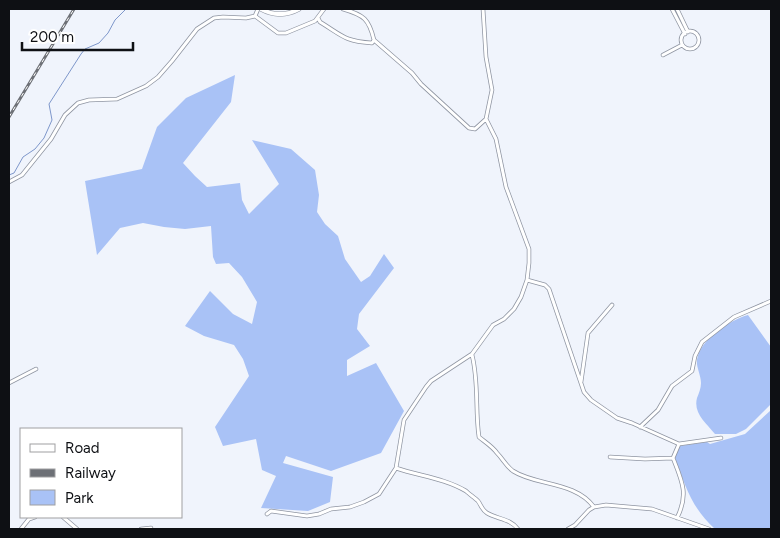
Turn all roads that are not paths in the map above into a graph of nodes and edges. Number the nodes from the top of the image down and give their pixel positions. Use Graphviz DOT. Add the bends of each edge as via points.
graph roads {
  1 [pos="260,9"];
  2 [pos="299,9"];
  3 [pos="324,9"];
  4 [pos="343,9"];
  5 [pos="483,9"];
  6 [pos="672,9"];
  7 [pos="677,9"];
  8 [pos="255,16"];
  9 [pos="318,18"];
  10 [pos="686,33"];
  11 [pos="374,40"];
  12 [pos="682,45"];
  13 [pos="663,55"];
  14 [pos="486,119"];
  15 [pos="9,182"];
  16 [pos="527,280"];
  17 [pos="771,301"];
  18 [pos="612,305"];
  19 [pos="472,354"];
  20 [pos="36,369"];
  21 [pos="9,384"];
  22 [pos="581,384"];
  23 [pos="640,426"];
  24 [pos="722,438"];
  25 [pos="678,444"];
  26 [pos="610,457"];
  27 [pos="673,458"];
  28 [pos="396,468"];
  29 [pos="594,507"];
  30 [pos="267,514"];
  31 [pos="29,518"];
  32 [pos="64,518"];
  33 [pos="677,518"];
  34 [pos="21,529"];
  35 [pos="77,529"];
  36 [pos="141,529"];
  37 [pos="151,529"];
  38 [pos="518,529"];
  39 [pos="568,529"];
  40 [pos="709,529"];
  1 -- 2 [label="main road" via="282,15"];
  1 -- 8 [label="street"];
  3 -- 9 [label="street"];
  4 -- 11 [label="street" via="364,18"];
  5 -- 14 [label="street" via="492,90"];
  6 -- 10 [label="street"];
  7 -- 10 [label="street"];
  8 -- 9 [label="street" via="278,33 286,33"];
  8 -- 15 [label="street" via="214,18 197,29 158,77 146,86 118,99 88,100 78,104 61,120 51,139 22,175"];
  9 -- 11 [label="street" via="342,38 372,43"];
  10 -- 12 [label="street" via="681,39"];
  10 -- 12 [label="street" via="694,32 698,36 698,45 690,49"];
  11 -- 14 [label="street" via="469,128 475,129"];
  12 -- 13 [label="street"];
  14 -- 16 [label="street" via="496,139 506,187 529,249"];
  16 -- 19 [label="street" via="514,309 494,325"];
  16 -- 22 [label="street" via="549,289"];
  17 -- 23 [label="street" via="734,317 702,342 692,371 672,386 658,410"];
  18 -- 22 [label="street" via="588,333"];
  19 -- 28 [label="street" via="431,381 417,400 404,420"];
  19 -- 29 [label="street" via="476,370 479,438 497,452 512,471 582,495"];
  20 -- 21 [label="street"];
  22 -- 23 [label="street" via="591,400 617,418"];
  23 -- 25 [label="street"];
  24 -- 25 [label="street"];
  25 -- 27 [label="street"];
  26 -- 27 [label="street"];
  27 -- 33 [label="street" via="685,497"];
  28 -- 30 [label="street" via="379,494 350,507 307,516 271,511"];
  28 -- 38 [label="street" via="454,485 477,501 487,513 512,523"];
  29 -- 33 [label="street" via="642,507"];
  29 -- 39 [label="street"];
  31 -- 34 [label="street"];
  32 -- 35 [label="street"];
  33 -- 40 [label="street"];
  36 -- 37 [label="street"];
}
